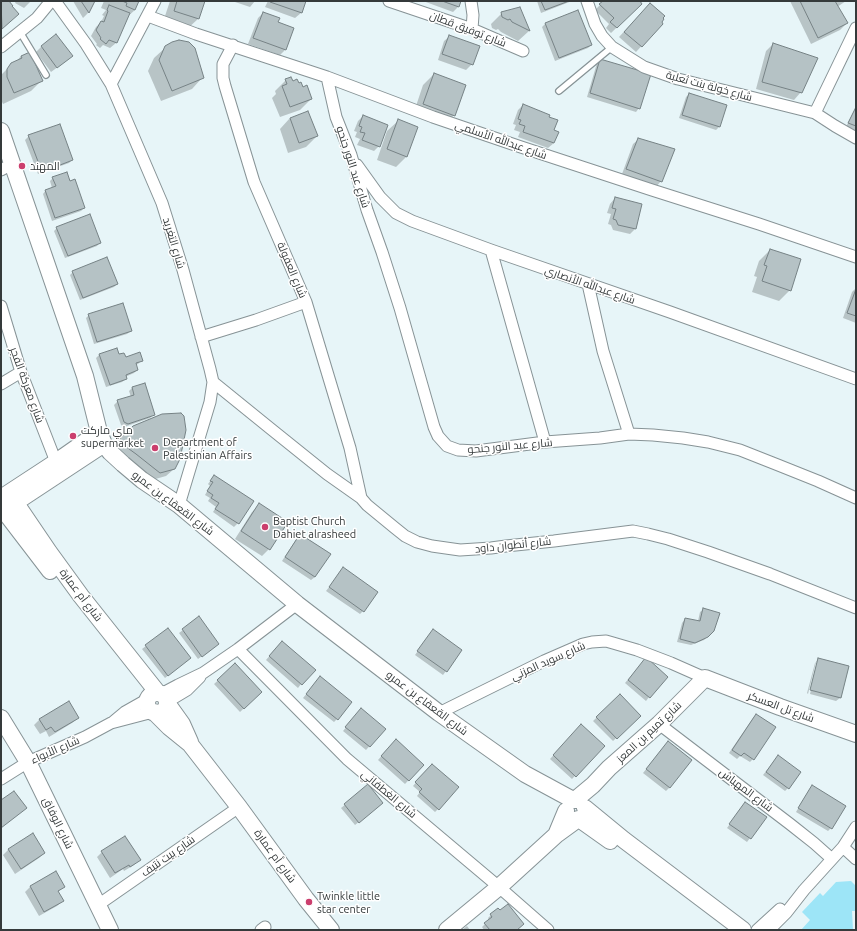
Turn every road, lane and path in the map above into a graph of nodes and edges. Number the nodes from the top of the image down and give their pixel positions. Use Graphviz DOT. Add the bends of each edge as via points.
graph roads {
  1 [pos="51,1"];
  2 [pos="55,1"];
  3 [pos="156,1"];
  4 [pos="390,1"];
  5 [pos="471,1"];
  6 [pos="586,1"];
  7 [pos="148,16"];
  8 [pos="856,28"];
  9 [pos="472,29"];
  10 [pos="20,32"];
  11 [pos="233,45"];
  12 [pos="1,47"];
  13 [pos="612,47"];
  14 [pos="523,51"];
  15 [pos="46,75"];
  16 [pos="327,77"];
  17 [pos="111,84"];
  18 [pos="559,91"];
  19 [pos="815,113"];
  20 [pos="1,131"];
  21 [pos="856,138"];
  22 [pos="350,155"];
  23 [pos="7,167"];
  24 [pos="491,250"];
  25 [pos="856,257"];
  26 [pos="588,284"];
  27 [pos="306,302"];
  28 [pos="1,306"];
  29 [pos="201,336"];
  30 [pos="21,372"];
  31 [pos="856,379"];
  32 [pos="213,382"];
  33 [pos="1,384"];
  34 [pos="629,434"];
  35 [pos="102,438"];
  36 [pos="545,442"];
  37 [pos="56,462"];
  38 [pos="361,498"];
  39 [pos="856,498"];
  40 [pos="5,504"];
  41 [pos="179,504"];
  42 [pos="297,604"];
  43 [pos="856,608"];
  44 [pos="238,649"];
  45 [pos="706,678"];
  46 [pos="157,701"];
  47 [pos="439,713"];
  48 [pos="1,718"];
  49 [pos="659,724"];
  50 [pos="856,734"];
  51 [pos="28,762"];
  52 [pos="1,779"];
  53 [pos="239,807"];
  54 [pos="576,809"];
  55 [pos="856,826"];
  56 [pos="843,847"];
  57 [pos="832,859"];
  58 [pos="856,859"];
  59 [pos="499,887"];
  60 [pos="804,890"];
  61 [pos="98,904"];
  62 [pos="110,930"];
  63 [pos="331,930"];
  64 [pos="447,930"];
  65 [pos="548,930"];
  66 [pos="728,930"];
  67 [pos="743,930"];
  68 [pos="757,930"];
  69 [pos="770,930"];
  1 -- 10 [label="street" via="37,18"];
  2 -- 17 [label="street, شارع التغريد"];
  3 -- 7 [label="street"];
  4 -- 9 [label="street, شارع توفيق قطان"];
  5 -- 9 [label="street"];
  6 -- 13 [label="street, شارع خولة بنت ثعلبة" via="595,24"];
  7 -- 11 [label="street, شارع عبدالله الأسلمي"];
  7 -- 17 [label="street"];
  8 -- 19 [label="street"];
  9 -- 14 [label="street, شارع توفيق قطان"];
  10 -- 12 [label="street"];
  10 -- 15 [label="lane"];
  11 -- 16 [label="street, شارع عبدالله الأسلمي"];
  11 -- 27 [label="street, شارع العفولة" via="224,64 225,86 254,182"];
  13 -- 18 [label="lane"];
  13 -- 19 [label="street, شارع خولة بنت ثعلبة" via="644,67 678,79"];
  16 -- 22 [label="street, شارع عبد النور جنحو" via="336,116"];
  16 -- 25 [label="street, شارع عبدالله الأسلمي" via="521,147"];
  17 -- 29 [label="street, شارع التغريد" via="162,203"];
  19 -- 21 [label="street, شارع خولة بنت ثعلبة"];
  20 -- 23 [label="street, شارع القعقاع بن عمرو"];
  22 -- 24 [label="street, شارع عبدالله الأنصاري" via="380,197 396,213"];
  22 -- 36 [label="street, شارع عبد النور جنحو" via="438,436 447,446 458,450 476,451"];
  23 -- 35 [label="street, شارع القعقاع بن عمرو" via="84,376"];
  24 -- 26 [label="street, شارع عبدالله الأنصاري"];
  24 -- 36 [label="street"];
  26 -- 31 [label="street, شارع عبدالله الأنصاري"];
  26 -- 34 [label="street" via="603,351"];
  27 -- 29 [label="street"];
  27 -- 38 [label="street, شارع العفولة" via="350,448"];
  28 -- 30 [label="street, شارع معركة الفجر"];
  29 -- 32 [label="street, شارع التغريد"];
  30 -- 33 [label="street"];
  30 -- 37 [label="street, شارع معركة الفجر"];
  32 -- 38 [label="street, شارع أنطوان داود" via="327,474"];
  32 -- 41 [label="street, شارع التغريد" via="208,412"];
  34 -- 36 [label="street, شارع عبد النور جنحو"];
  34 -- 39 [label="street, شارع عبد النور جنحو" via="684,438 740,450"];
  35 -- 37 [label="street"];
  35 -- 40 [label="street"];
  35 -- 41 [label="street, شارع القعقاع بن عمرو" via="110,452 137,476"];
  37 -- 40 [label="street"];
  38 -- 43 [label="street, شارع أنطوان داود" via="405,536 432,546 460,550 491,548 633,531 668,538"];
  40 -- 46 [label="street, شارع أم عمارة"];
  41 -- 42 [label="street, شارع القعقاع بن عمرو"];
  42 -- 44 [label="street, شارع الأبواء"];
  42 -- 47 [label="street, شارع القعقاع بن عمرو"];
  44 -- 46 [label="street, شارع الأبواء" via="203,673 187,690"];
  44 -- 59 [label="street, شارع الغطفاني" via="347,759"];
  45 -- 47 [label="street, شارع سويد المزني" via="637,650 606,641 592,642 544,661"];
  45 -- 49 [label="street, شارع تميم بن المعز"];
  45 -- 50 [label="street, شارع تل العسكر"];
  46 -- 51 [label="street, شارع الأبواء"];
  46 -- 53 [label="street, شارع أم عمارة" via="182,724 190,744"];
  47 -- 54 [label="street, شارع القعقاع بن عمرو"];
  48 -- 51 [label="street, شارع الوفاق"];
  49 -- 54 [label="street, شارع تميم بن المعز" via="609,768"];
  49 -- 57 [label="street, شارع المهباش"];
  51 -- 52 [label="street, شارع الأبواء"];
  51 -- 61 [label="street, شارع الوفاق"];
  53 -- 61 [label="street, شارع بيت نتيف"];
  53 -- 63 [label="street, شارع أم عمارة"];
  54 -- 59 [label="street, شارع تميم بن المعز" via="556,835"];
  54 -- 66 [label="street, شارع القعقاع بن عمرو"];
  54 -- 67 [label="street, شارع القعقاع بن عمرو" via="624,840"];
  55 -- 56 [label="street"];
  56 -- 57 [label="street"];
  56 -- 58 [label="street"];
  57 -- 60 [label="street"];
  59 -- 64 [label="street, شارع تميم بن المعز"];
  59 -- 65 [label="street, شارع الغطفاني"];
  60 -- 68 [label="street"];
  60 -- 69 [label="street"];
  61 -- 62 [label="street, شارع الوفاق"];
}
